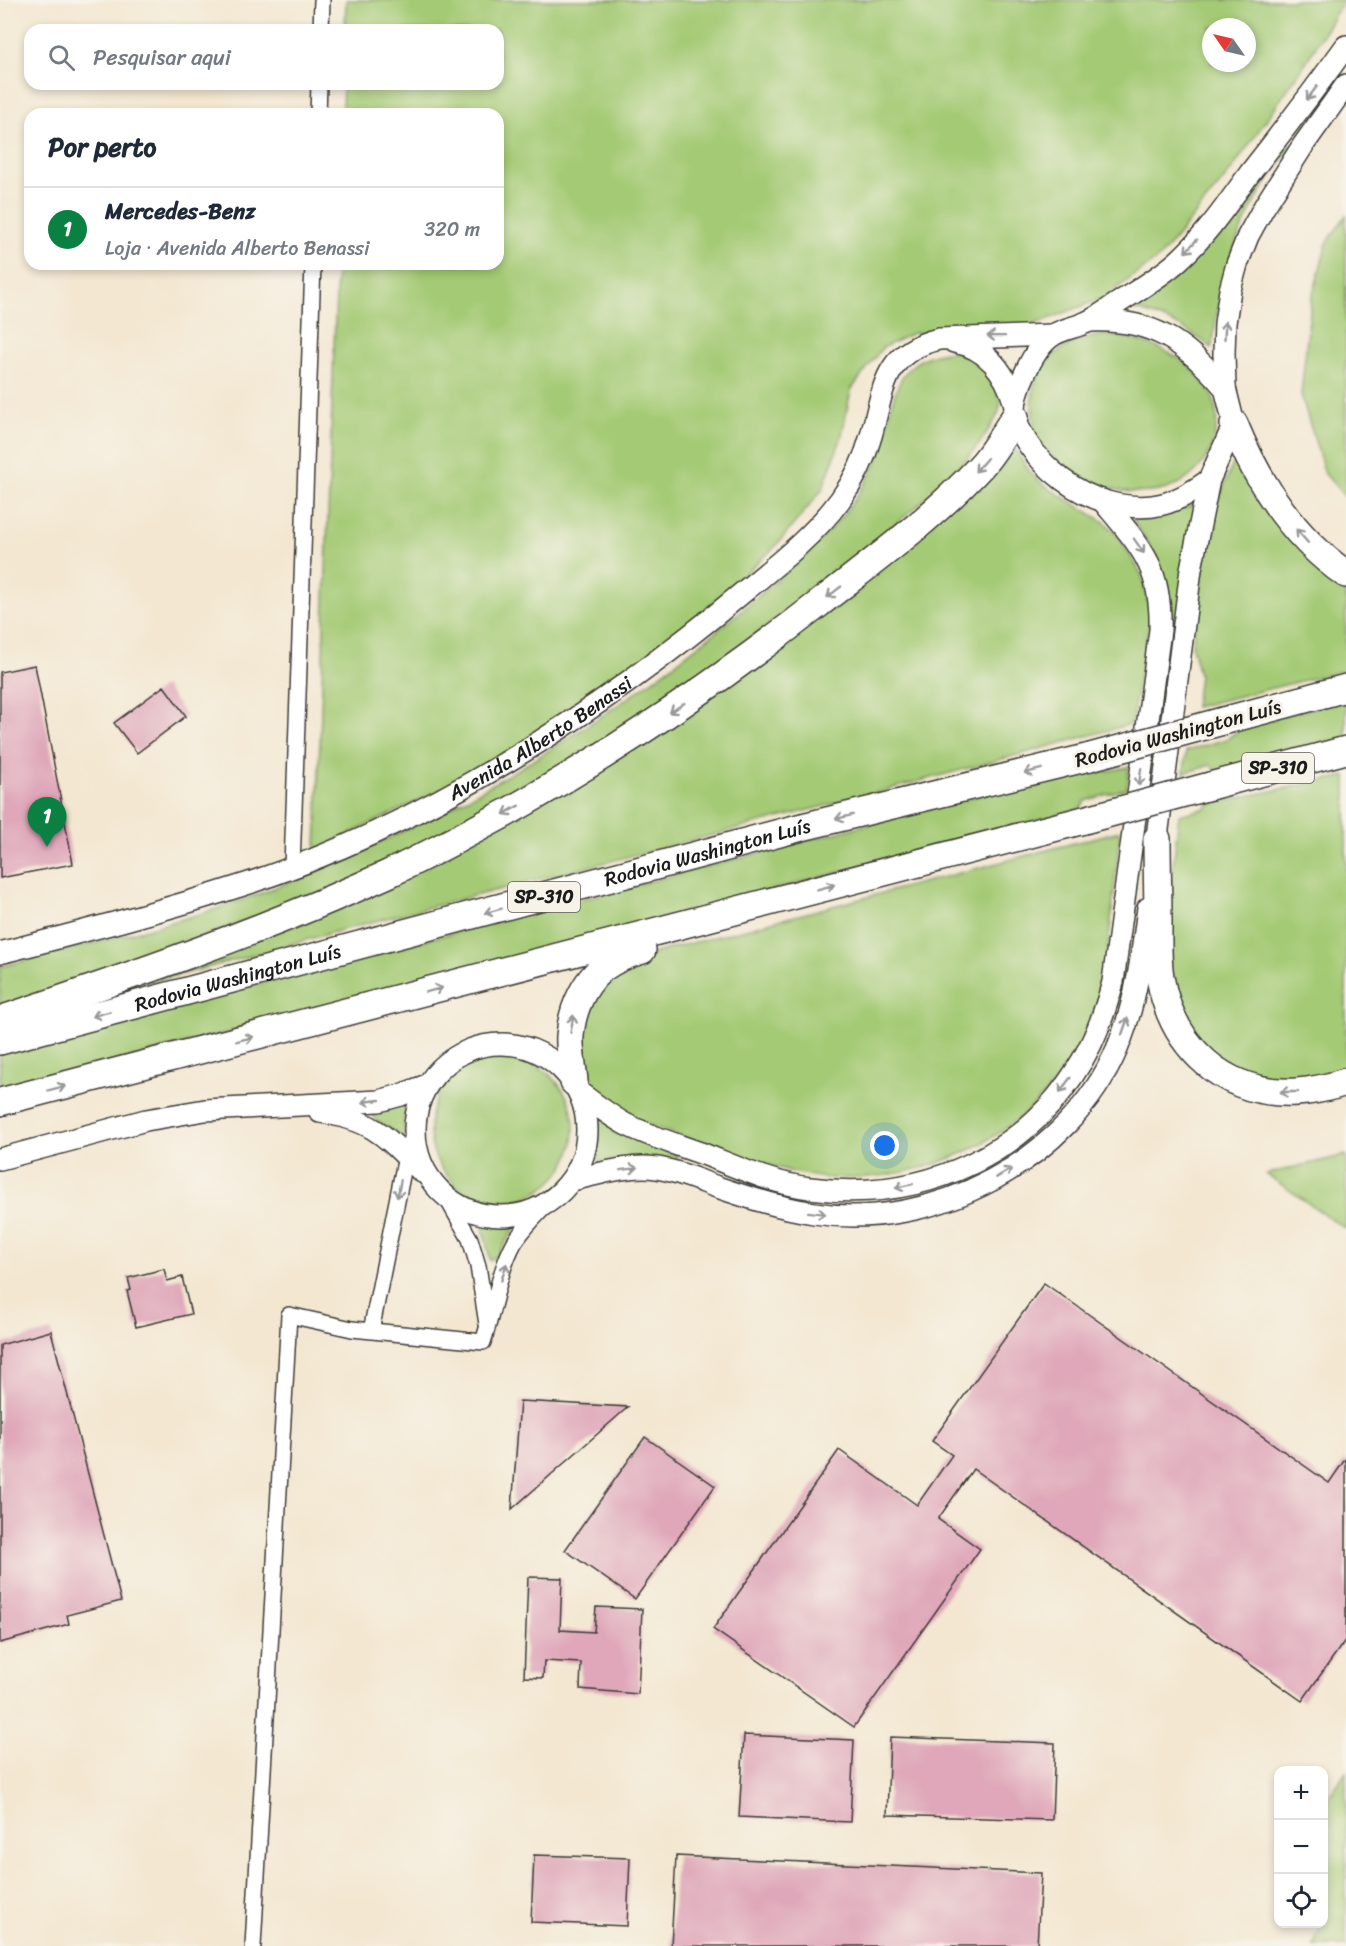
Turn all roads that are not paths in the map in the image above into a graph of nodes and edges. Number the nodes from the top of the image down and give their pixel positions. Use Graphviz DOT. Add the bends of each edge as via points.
graph roads {
  1 [pos="322,0"];
  2 [pos="321,24"];
  3 [pos="1346,46"];
  4 [pos="1346,85"];
  5 [pos="320,90"];
  6 [pos="318,108"];
  7 [pos="313,270"];
  8 [pos="1089,321"];
  9 [pos="1053,335"];
  10 [pos="939,339"];
  11 [pos="1225,388"];
  12 [pos="1015,411"];
  13 [pos="1234,424"];
  14 [pos="1209,480"];
  15 [pos="1102,500"];
  16 [pos="1346,573"];
  17 [pos="1346,688"];
  18 [pos="1346,750"];
  19 [pos="1157,840"];
  20 [pos="292,867"];
  21 [pos="793,896"];
  22 [pos="0,953"];
  23 [pos="0,1020"];
  24 [pos="0,1041"];
  25 [pos="1346,1082"];
  26 [pos="427,1085"];
  27 [pos="577,1088"];
  28 [pos="0,1102"];
  29 [pos="275,1106"];
  30 [pos="414,1133"];
  31 [pos="406,1156"];
  32 [pos="0,1159"];
  33 [pos="428,1178"];
  34 [pos="572,1180"];
  35 [pos="446,1197"];
  36 [pos="551,1200"];
  37 [pos="488,1328"];
  38 [pos="371,1331"];
  39 [pos="253,1946"];
  1 -- 2 [label="street"];
  3 -- 8 [label="main road, one-way" via="1178,261"];
  11 -- 4 [label="main road, one-way" via="1225,323 1230,290 1248,236 1282,178"];
  5 -- 6 [label="street"];
  7 -- 20 [label="street"];
  8 -- 9 [label="main road"];
  8 -- 11 [label="main road" via="1114,320 1157,332 1184,346"];
  9 -- 10 [label="main road, Avenida Alberto Benassi, one-way"];
  9 -- 12 [label="main road" via="1031,362"];
  10 -- 12 [label="main road" via="965,344 989,358 1003,374"];
  10 -- 20 [label="main road, Avenida Alberto Benassi" via="922,343 894,364 886,378 864,455 841,498 805,539 747,590 648,668 548,737 377,832"];
  11 -- 13 [label="main road"];
  12 -- 15 [label="main road" via="1023,436 1036,456 1054,473"];
  12 -- 23 [label="highway, one-way" via="983,464 890,548 697,695 558,784 445,846 320,903"];
  13 -- 14 [label="main road"];
  16 -- 13 [label="highway, one-way" via="1307,542 1266,490"];
  14 -- 15 [label="main road" via="1188,495 1157,506 1146,508"];
  14 -- 19 [label="main road" via="1191,568"];
  15 -- 27 [label="main road, one-way" via="1153,569 1161,610 1160,630 1113,982 1090,1047 1036,1120 992,1153 943,1176 885,1190 847,1192 807,1188 768,1178 626,1124"];
  17 -- 24 [label="highway, Rodovia Washington Luís / SP-310, one-way, bridge" via="1090,757 802,827"];
  21 -- 18 [label="highway, SP-310, one-way, bridge"];
  25 -- 19 [label="highway, one-way" via="1297,1092 1251,1087 1210,1066 1182,1038 1164,998 1160,975"];
  34 -- 19 [label="main road, one-way" via="633,1167 656,1168 785,1208 850,1216 916,1210 994,1179 1058,1132 1092,1092 1116,1051 1139,974"];
  20 -- 22 [label="main road, Avenida Alberto Benassi" via="244,885"];
  27 -- 21 [label="highway, one-way" via="570,1037 574,1011 596,975 611,962 636,951"];
  28 -- 21 [label="highway, SP-310, one-way"];
  26 -- 27 [label="main road" via="443,1066 463,1052 487,1044 512,1043 536,1050 557,1063"];
  26 -- 29 [label="main road, one-way" via="379,1101"];
  26 -- 30 [label="main road" via="417,1108"];
  27 -- 34 [label="main road" via="587,1115 588,1138"];
  29 -- 31 [label="main road" via="368,1125"];
  29 -- 32 [label="main road" via="205,1110 146,1120"];
  30 -- 31 [label="street"];
  30 -- 33 [label="main road" via="418,1156"];
  31 -- 33 [label="main road"];
  31 -- 38 [label="street, one-way"];
  33 -- 35 [label="main road"];
  34 -- 36 [label="main road"];
  35 -- 36 [label="main road" via="470,1211 498,1217 526,1213"];
  35 -- 37 [label="street" via="470,1239"];
  37 -- 36 [label="street, one-way" via="514,1244"];
  37 -- 38 [label="street" via="483,1342"];
  38 -- 39 [label="street" via="289,1316"];
}
